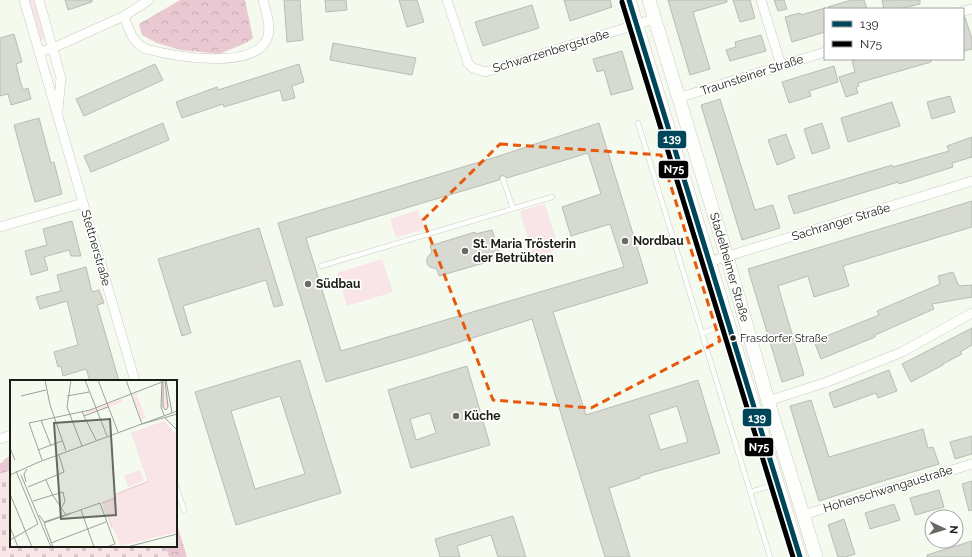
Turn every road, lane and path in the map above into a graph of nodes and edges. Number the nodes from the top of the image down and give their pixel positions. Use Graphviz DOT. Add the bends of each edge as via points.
graph roads {
  1 [pos="24,0"];
  2 [pos="39,0"];
  3 [pos="149,0"];
  4 [pos="263,0"];
  5 [pos="447,0"];
  6 [pos="629,0"];
  7 [pos="649,0"];
  8 [pos="762,0"];
  9 [pos="124,16"];
  10 [pos="654,19"];
  11 [pos="636,25"];
  12 [pos="53,48"];
  13 [pos="39,52"];
  14 [pos="824,52"];
  15 [pos="781,65"];
  16 [pos="678,98"];
  17 [pos="57,114"];
  18 [pos="638,123"];
  19 [pos="503,179"];
  20 [pos="972,181"];
  21 [pos="552,197"];
  22 [pos="82,203"];
  23 [pos="513,209"];
  24 [pos="0,228"];
  25 [pos="727,257"];
  26 [pos="709,262"];
  27 [pos="321,266"];
  28 [pos="972,314"];
  29 [pos="728,324"];
  30 [pos="702,333"];
  31 [pos="135,380"];
  32 [pos="768,401"];
  33 [pos="10,436"];
  34 [pos="0,439"];
  35 [pos="972,464"];
  36 [pos="777,484"];
  37 [pos="177,489"];
  38 [pos="750,492"];
  39 [pos="184,510"];
  40 [pos="803,514"];
  41 [pos="770,557"];
  42 [pos="800,557"];
  43 [pos="816,557"];
  1 -- 13 [label="street, Stettnerstraße"];
  2 -- 12 [label="street, Stettnerstraße"];
  3 -- 9 [label="street"];
  4 -- 9 [label="street" via="269,28 266,42 256,51 228,58 197,58 146,49 134,39"];
  5 -- 11 [label="street, Schwarzenbergstraße" via="468,64 485,72"];
  6 -- 11 [label="main road, Stadelheimer Straße"];
  7 -- 10 [label="main road, Stadelheimer Straße"];
  8 -- 15 [label="street"];
  9 -- 12 [label="street"];
  10 -- 11 [label="street, Schwarzenbergstraße"];
  10 -- 16 [label="main road, Stadelheimer Straße"];
  11 -- 26 [label="main road, Stadelheimer Straße"];
  12 -- 13 [label="street"];
  12 -- 17 [label="street, Stettnerstraße" via="61,78"];
  13 -- 17 [label="street, Stettnerstraße"];
  14 -- 15 [label="street, Traunsteiner Straße"];
  15 -- 16 [label="street, Traunsteiner Straße"];
  16 -- 25 [label="main road, Stadelheimer Straße"];
  17 -- 22 [label="street, Stettnerstraße"];
  18 -- 30 [label="lane"];
  19 -- 23 [label="lane"];
  20 -- 25 [label="street, Sachranger Straße"];
  21 -- 23 [label="lane"];
  22 -- 24 [label="street"];
  22 -- 31 [label="street, Stettnerstraße"];
  23 -- 27 [label="lane"];
  25 -- 26 [label="street, Sachranger Straße"];
  25 -- 32 [label="main road, Stadelheimer Straße"];
  26 -- 29 [label="main road, Stadelheimer Straße"];
  28 -- 32 [label="street" via="902,352 827,382"];
  29 -- 30 [label="lane"];
  29 -- 36 [label="main road, Stadelheimer Straße"];
  30 -- 38 [label="lane"];
  32 -- 40 [label="main road, Stadelheimer Straße"];
  33 -- 34 [label="street"];
  35 -- 40 [label="street, Hohenschwangaustraße"];
  36 -- 38 [label="lane"];
  36 -- 42 [label="main road, Stadelheimer Straße"];
  37 -- 39 [label="lane"];
  38 -- 41 [label="lane"];
  40 -- 43 [label="main road, Stadelheimer Straße"];
}
